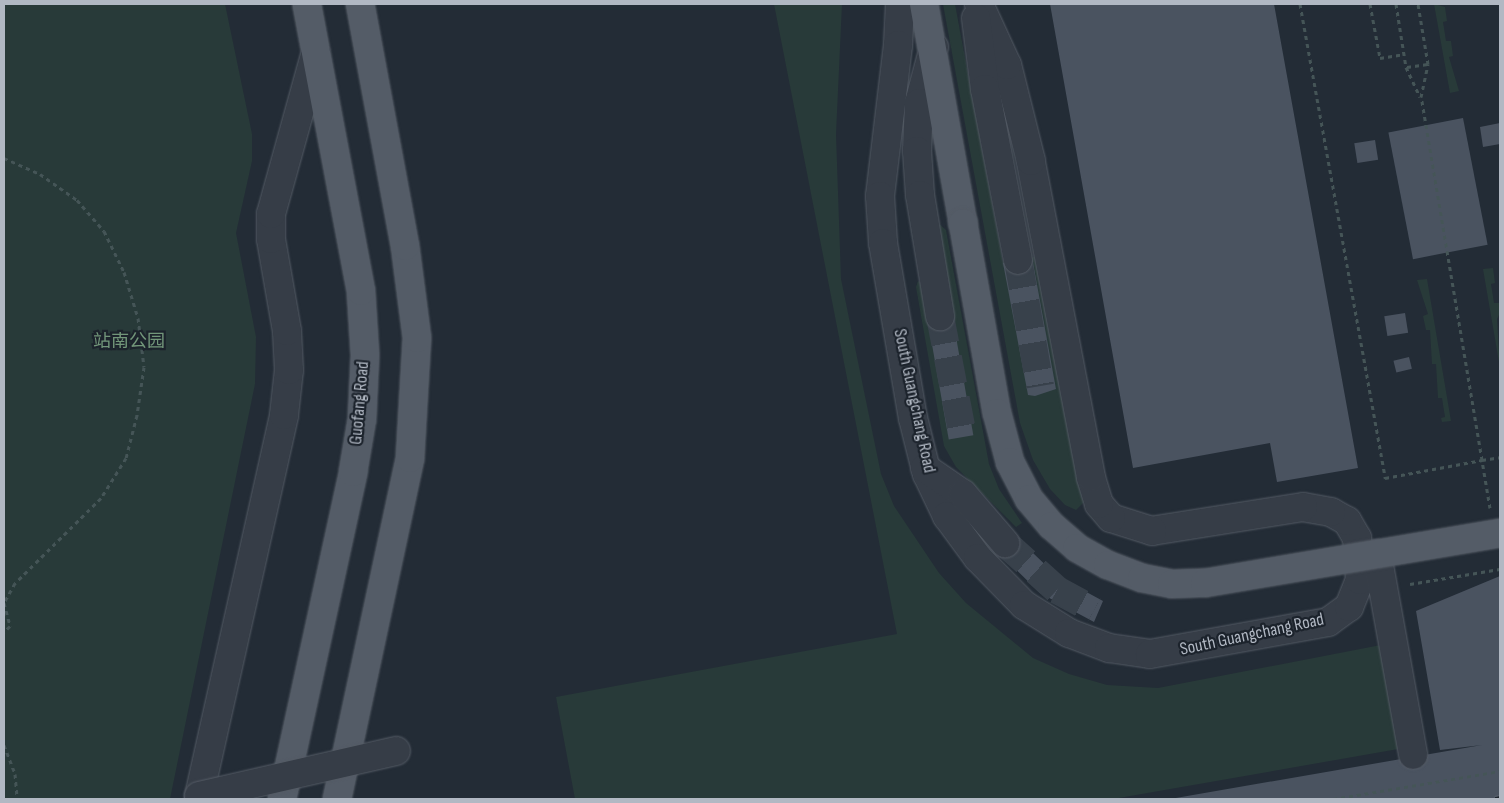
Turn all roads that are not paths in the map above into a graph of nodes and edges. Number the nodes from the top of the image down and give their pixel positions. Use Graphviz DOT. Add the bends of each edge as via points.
graph roads {
  1 [pos="307,4"];
  2 [pos="360,4"];
  3 [pos="900,4"];
  4 [pos="924,4"];
  5 [pos="974,4"];
  6 [pos="980,4"];
  7 [pos="934,47"];
  8 [pos="316,52"];
  9 [pos="1018,260"];
  10 [pos="940,316"];
  11 [pos="925,468"];
  12 [pos="1495,523"];
  13 [pos="1005,543"];
  14 [pos="1377,554"];
  15 [pos="396,751"];
  16 [pos="1412,755"];
  17 [pos="282,799"];
  18 [pos="337,799"];
  1 -- 8 [label="main road, Guofang Road"];
  2 -- 18 [label="main road" via="405,246 417,338 410,458"];
  3 -- 11 [label="street, South Guangchang Road" via="880,196 885,252"];
  4 -- 7 [label="main road"];
  5 -- 9 [label="street" via="985,89"];
  6 -- 11 [label="street, South Guangchang Road" via="1006,65 1031,161 1091,477 1099,504 1111,518 1152,532 1180,530 1302,507 1331,512 1347,521 1358,538 1360,580 1349,607 1328,622 1150,654 1109,648 1069,633 1024,606 978,558 947,516"];
  7 -- 10 [label="street" via="919,103 917,151 920,195"];
  7 -- 14 [label="main road, bridge" via="997,413 1010,462 1030,499 1052,526 1077,548 1108,565 1142,578 1172,584 1205,583"];
  8 -- 15 [label="street, bridge" via="271,214 271,239 287,331 289,370 284,415 199,796"];
  8 -- 17 [label="main road, Guofang Road" via="361,291 362,419"];
  11 -- 13 [label="street" via="963,494"];
  12 -- 14 [label="main road, bridge"];
  14 -- 16 [label="street"];
}
